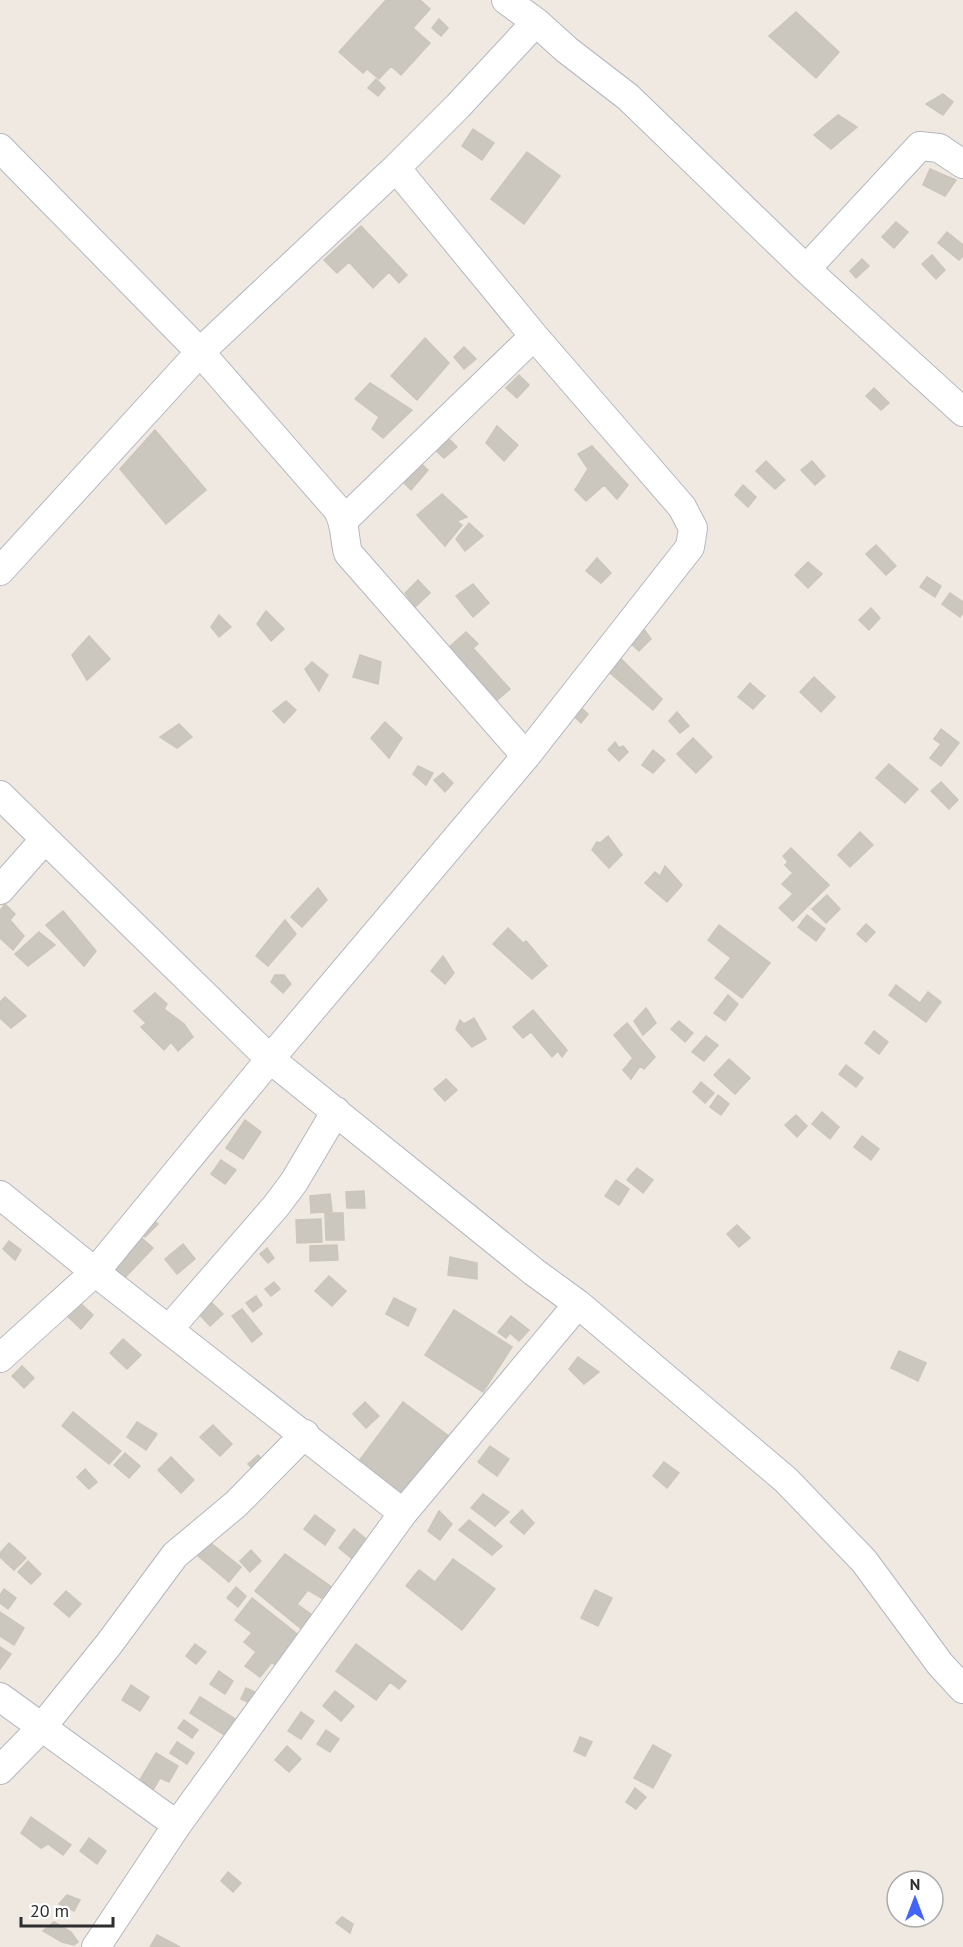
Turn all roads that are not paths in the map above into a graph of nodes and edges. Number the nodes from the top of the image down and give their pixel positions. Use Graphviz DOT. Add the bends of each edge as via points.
graph roads {
  1 [pos="506,0"];
  2 [pos="536,22"];
  3 [pos="0,148"];
  4 [pos="963,164"];
  5 [pos="396,168"];
  6 [pos="806,269"];
  7 [pos="534,336"];
  8 [pos="200,352"];
  9 [pos="963,412"];
  10 [pos="344,520"];
  11 [pos="0,571"];
  12 [pos="526,756"];
  13 [pos="0,795"];
  14 [pos="45,839"];
  15 [pos="0,890"];
  16 [pos="270,1059"];
  17 [pos="336,1111"];
  18 [pos="0,1195"];
  19 [pos="95,1272"];
  20 [pos="578,1304"];
  21 [pos="169,1329"];
  22 [pos="0,1358"];
  23 [pos="305,1434"];
  24 [pos="403,1513"];
  25 [pos="963,1689"];
  26 [pos="0,1696"];
  27 [pos="42,1727"];
  28 [pos="0,1770"];
  29 [pos="177,1825"];
  30 [pos="96,1947"];
  1 -- 2 [label="street"];
  2 -- 5 [label="street"];
  2 -- 6 [label="street" via="628,97"];
  3 -- 8 [label="street"];
  4 -- 6 [label="street" via="939,148 920,146"];
  5 -- 7 [label="street"];
  5 -- 8 [label="street"];
  6 -- 9 [label="street"];
  7 -- 10 [label="street"];
  7 -- 12 [label="street" via="682,507 693,528 690,547"];
  8 -- 10 [label="street"];
  8 -- 11 [label="street"];
  10 -- 12 [label="street" via="348,553"];
  12 -- 16 [label="street"];
  13 -- 14 [label="street"];
  14 -- 15 [label="street"];
  14 -- 16 [label="street"];
  16 -- 17 [label="street"];
  16 -- 19 [label="street"];
  17 -- 20 [label="street"];
  17 -- 21 [label="street" via="276,1206"];
  18 -- 19 [label="street"];
  19 -- 21 [label="street"];
  19 -- 22 [label="street"];
  20 -- 24 [label="street"];
  20 -- 25 [label="street" via="786,1480 864,1561"];
  21 -- 23 [label="street"];
  23 -- 24 [label="street"];
  23 -- 27 [label="street" via="236,1504 176,1555"];
  24 -- 29 [label="street"];
  26 -- 27 [label="street"];
  27 -- 28 [label="street"];
  27 -- 29 [label="street"];
  29 -- 30 [label="street"];
}
